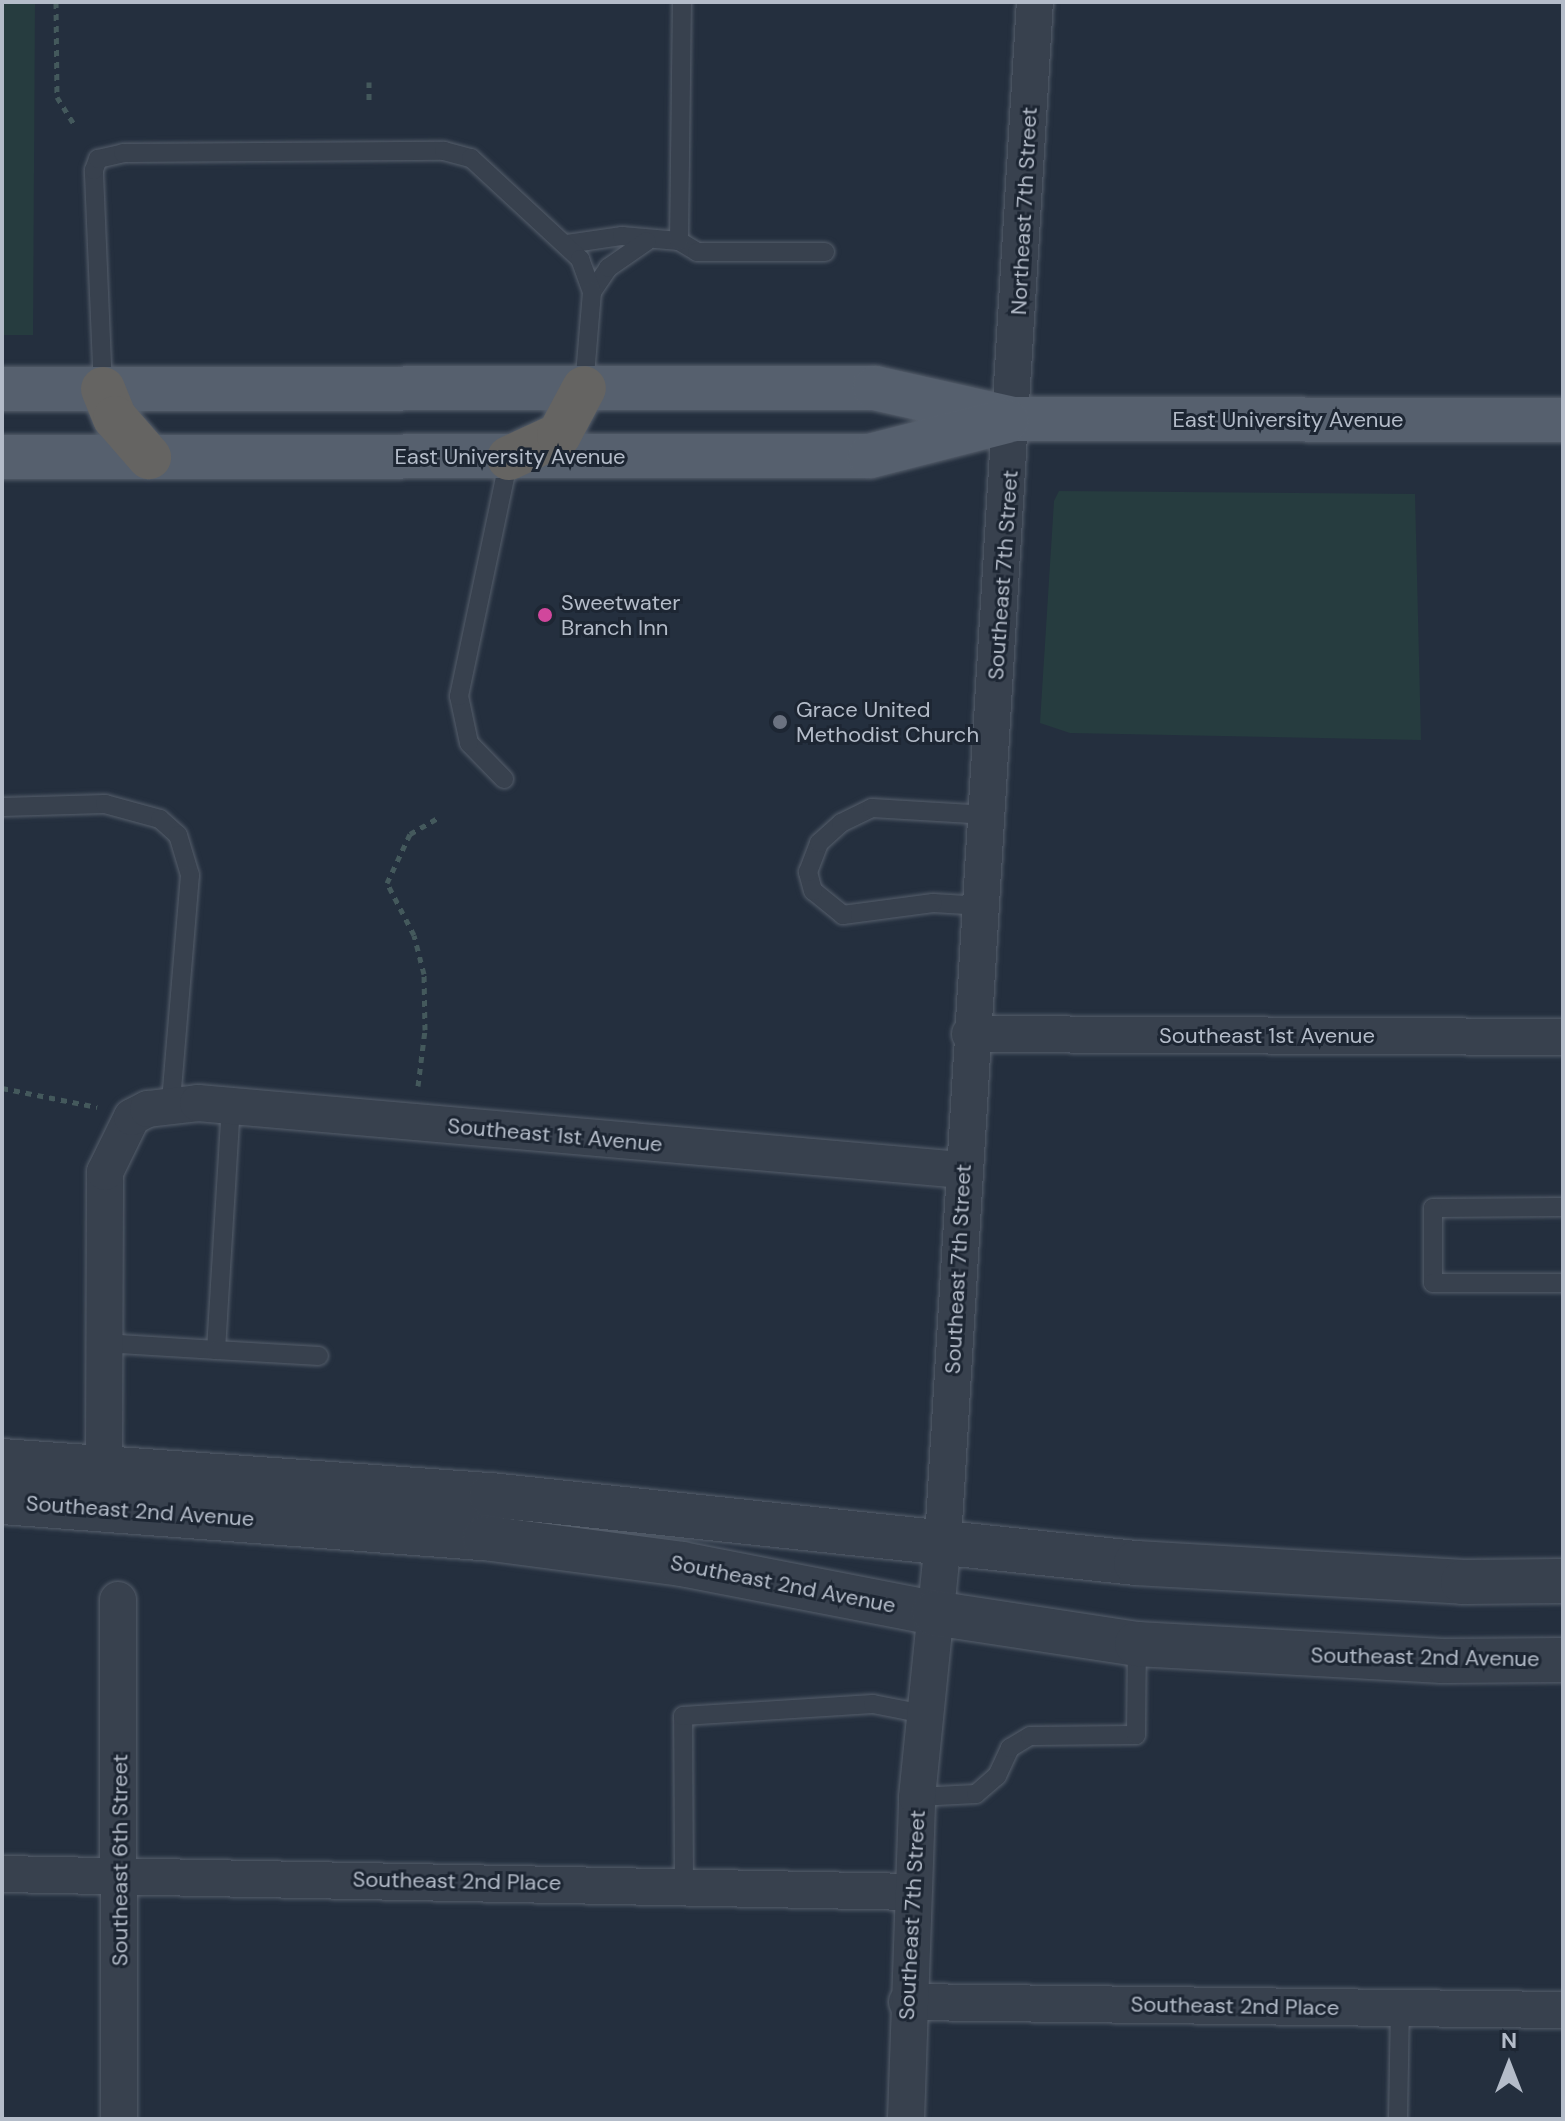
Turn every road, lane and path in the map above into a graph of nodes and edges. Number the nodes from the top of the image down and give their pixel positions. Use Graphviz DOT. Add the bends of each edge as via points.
graph roads {
  1 [pos="56,2"];
  2 [pos="682,2"];
  3 [pos="1035,2"];
  4 [pos="369,82"];
  5 [pos="369,100"];
  6 [pos="74,124"];
  7 [pos="647,241"];
  8 [pos="679,241"];
  9 [pos="567,244"];
  10 [pos="825,252"];
  11 [pos="592,292"];
  12 [pos="584,388"];
  13 [pos="2,389"];
  14 [pos="103,389"];
  15 [pos="1013,419"];
  16 [pos="1563,420"];
  17 [pos="2,457"];
  18 [pos="149,457"];
  19 [pos="509,458"];
  20 [pos="504,779"];
  21 [pos="2,807"];
  22 [pos="988,815"];
  23 [pos="440,817"];
  24 [pos="983,906"];
  25 [pos="970,1034"];
  26 [pos="1563,1037"];
  27 [pos="2,1088"];
  28 [pos="231,1106"];
  29 [pos="151,1110"];
  30 [pos="413,1122"];
  31 [pos="963,1170"];
  32 [pos="1563,1207"];
  33 [pos="1563,1283"];
  34 [pos="104,1343"];
  35 [pos="216,1350"];
  36 [pos="319,1356"];
  37 [pos="2,1461"];
  38 [pos="104,1466"];
  39 [pos="2,1502"];
  40 [pos="117,1507"];
  41 [pos="943,1540"];
  42 [pos="1563,1581"];
  43 [pos="118,1600"];
  44 [pos="934,1613"];
  45 [pos="1137,1644"];
  46 [pos="1563,1660"];
  47 [pos="924,1714"];
  48 [pos="917,1797"];
  49 [pos="2,1874"];
  50 [pos="121,1877"];
  51 [pos="684,1885"];
  52 [pos="912,1892"];
  53 [pos="907,2002"];
  54 [pos="1400,2008"];
  55 [pos="1563,2010"];
  56 [pos="119,2119"];
  57 [pos="906,2119"];
  58 [pos="1398,2119"];
  1 -- 6 [label="path" via="57,97"];
  2 -- 8 [label="lane"];
  3 -- 15 [label="street, Northeast 7th Street"];
  4 -- 5 [label="path"];
  7 -- 8 [label="lane"];
  7 -- 9 [label="lane" via="622,236"];
  7 -- 11 [label="lane" via="602,274"];
  8 -- 10 [label="lane" via="697,252"];
  9 -- 11 [label="lane" via="580,259"];
  9 -- 14 [label="lane" via="471,158 444,151 123,153 98,159 94,170"];
  11 -- 12 [label="lane"];
  12 -- 14 [label="main road, East University Avenue"];
  12 -- 15 [label="main road, East University Avenue" via="875,388"];
  12 -- 19 [label="highway" via="559,435"];
  13 -- 14 [label="main road, East University Avenue"];
  14 -- 18 [label="highway" via="115,418"];
  15 -- 16 [label="main road, East University Avenue"];
  15 -- 19 [label="main road, East University Avenue" via="870,456"];
  15 -- 22 [label="street, Southeast 7th Street"];
  17 -- 18 [label="main road, East University Avenue"];
  18 -- 19 [label="main road, East University Avenue"];
  19 -- 20 [label="lane" via="459,696 469,743"];
  21 -- 29 [label="lane" via="105,804 160,819 178,835 189,856"];
  22 -- 24 [label="street, Southeast 7th Street"];
  22 -- 24 [label="lane" via="872,808 841,823 819,843 808,872 813,891 843,915 933,903"];
  23 -- 30 [label="path" via="410,834 387,883 414,935 424,974 425,1030"];
  24 -- 25 [label="street, Southeast 7th Street"];
  25 -- 26 [label="street, Southeast 1st Avenue"];
  25 -- 31 [label="street, Southeast 7th Street"];
  27 -- 29 [label="path"];
  28 -- 29 [label="street, Southeast 1st Avenue"];
  28 -- 30 [label="street, Southeast 1st Avenue"];
  28 -- 35 [label="lane"];
  29 -- 34 [label="street" via="105,1172"];
  30 -- 31 [label="street, Southeast 1st Avenue"];
  31 -- 41 [label="street, Southeast 7th Street"];
  32 -- 33 [label="lane" via="1433,1208 1433,1283"];
  34 -- 35 [label="lane"];
  34 -- 38 [label="street"];
  35 -- 36 [label="lane"];
  37 -- 38 [label="street, Southeast 2nd Avenue"];
  38 -- 40 [label="street"];
  38 -- 41 [label="street, Southeast 2nd Avenue" via="491,1495"];
  39 -- 40 [label="street, Southeast 2nd Avenue"];
  40 -- 44 [label="street, Southeast 2nd Avenue" via="591,1552 682,1564"];
  41 -- 42 [label="street, Southeast 2nd Avenue" via="1136,1563 1463,1582"];
  41 -- 44 [label="street, Southeast 7th Street"];
  43 -- 50 [label="street, Southeast 6th Street"];
  44 -- 45 [label="street, Southeast 2nd Avenue"];
  44 -- 47 [label="street, Southeast 7th Street"];
  45 -- 46 [label="street, Southeast 2nd Avenue" via="1443,1661"];
  45 -- 48 [label="lane" via="1136,1735 1030,1736 1010,1748 997,1776 976,1794"];
  47 -- 48 [label="street, Southeast 7th Street"];
  47 -- 51 [label="lane" via="873,1704 683,1716"];
  48 -- 52 [label="street, Southeast 7th Street"];
  49 -- 50 [label="street, Southeast 2nd Place"];
  50 -- 51 [label="street, Southeast 2nd Place"];
  50 -- 56 [label="street, Southeast 6th Street"];
  51 -- 52 [label="street, Southeast 2nd Place"];
  52 -- 53 [label="street, Southeast 7th Street"];
  53 -- 54 [label="street, Southeast 2nd Place"];
  53 -- 57 [label="street, Southeast 7th Street"];
  54 -- 55 [label="street, Southeast 2nd Place"];
  54 -- 58 [label="lane"];
}
